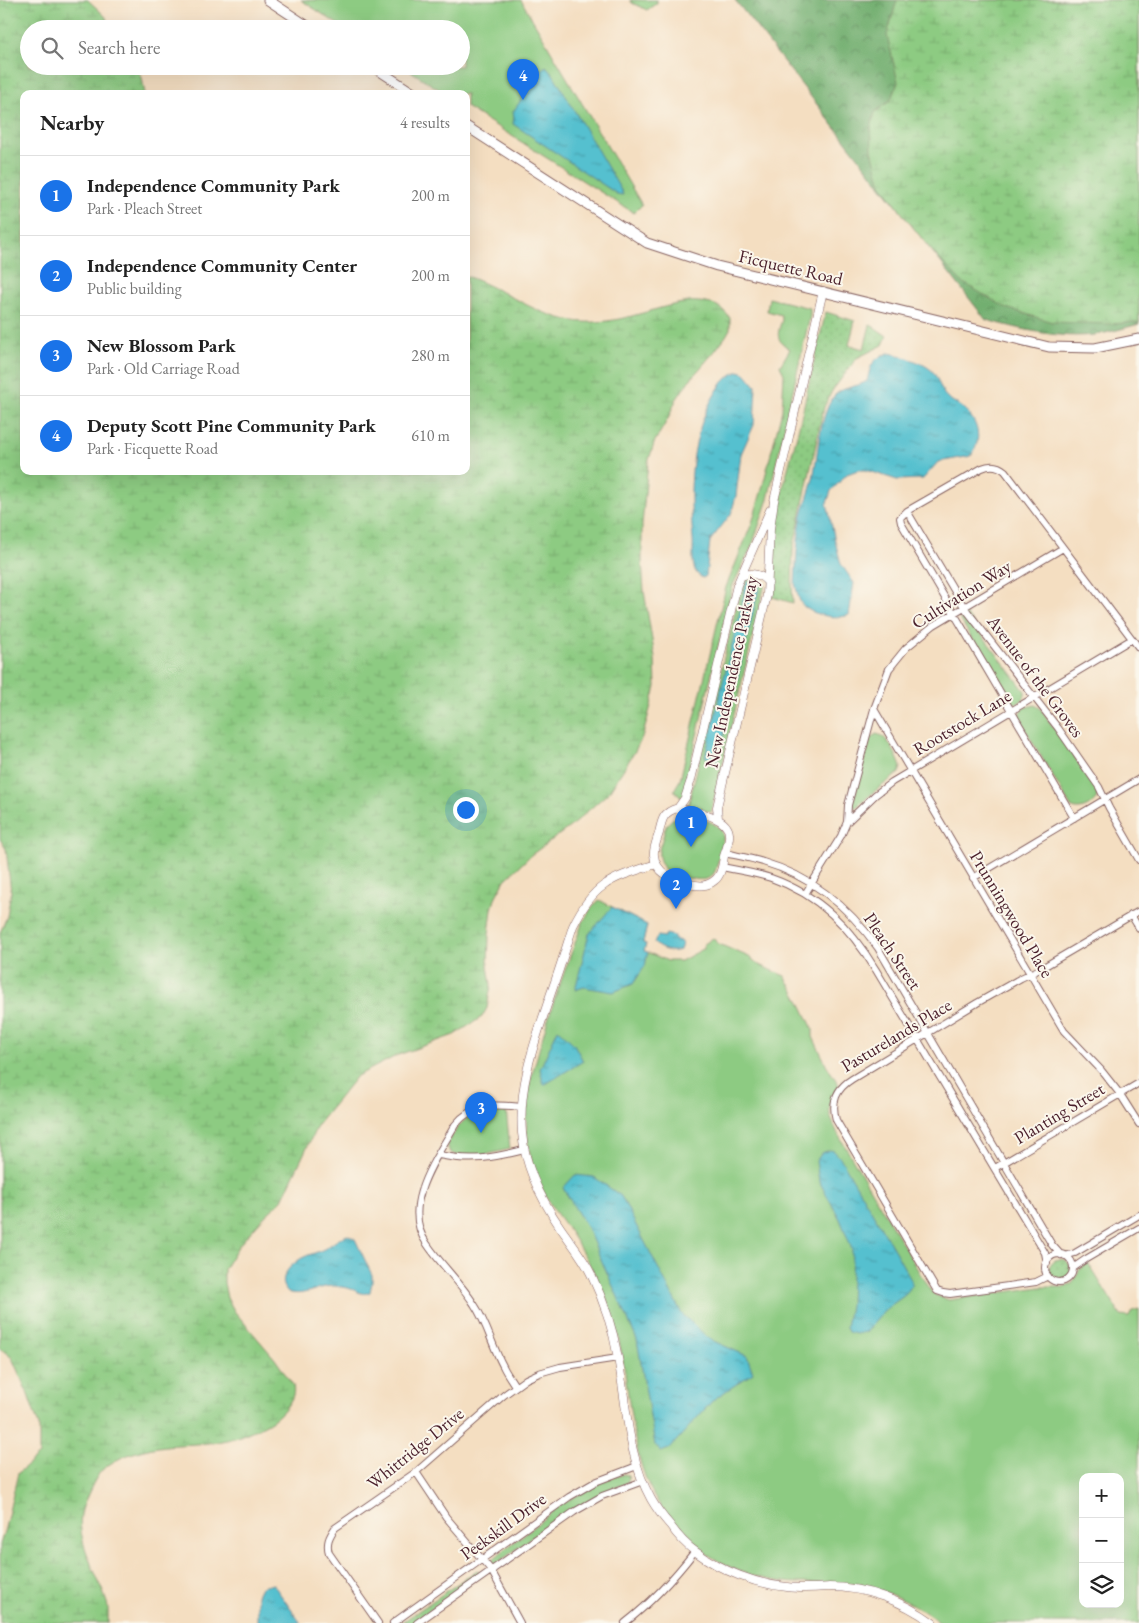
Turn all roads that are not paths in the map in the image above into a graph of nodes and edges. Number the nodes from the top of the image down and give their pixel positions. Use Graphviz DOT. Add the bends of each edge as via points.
graph roads {
  1 [pos="268,0"];
  2 [pos="298,20"];
  3 [pos="386,75"];
  4 [pos="409,90"];
  5 [pos="470,129"];
  6 [pos="823,291"];
  7 [pos="1139,339"];
  8 [pos="774,501"];
  9 [pos="907,511"];
  10 [pos="1063,548"];
  11 [pos="741,576"];
  12 [pos="768,583"];
  13 [pos="964,607"];
  14 [pos="954,613"];
  15 [pos="1132,639"];
  16 [pos="1139,648"];
  17 [pos="1034,697"];
  18 [pos="874,709"];
  19 [pos="1011,711"];
  20 [pos="910,771"];
  21 [pos="1139,779"];
  22 [pos="1106,799"];
  23 [pos="678,808"];
  24 [pos="718,818"];
  25 [pos="1074,818"];
  26 [pos="847,822"];
  27 [pos="725,853"];
  28 [pos="1139,860"];
  29 [pos="656,864"];
  30 [pos="722,867"];
  31 [pos="973,878"];
  32 [pos="813,883"];
  33 [pos="806,894"];
  34 [pos="1139,911"];
  35 [pos="1131,915"];
  36 [pos="1139,928"];
  37 [pos="1030,974"];
  38 [pos="928,1032"];
  39 [pos="919,1040"];
  40 [pos="1139,1083"];
  41 [pos="1120,1094"];
  42 [pos="522,1107"];
  43 [pos="1139,1124"];
  44 [pos="524,1150"];
  45 [pos="439,1155"];
  46 [pos="1005,1163"];
  47 [pos="995,1168"];
  48 [pos="1139,1216"];
  49 [pos="1139,1228"];
  50 [pos="1063,1255"];
  51 [pos="1047,1263"];
  52 [pos="1073,1268"];
  53 [pos="1048,1276"];
  54 [pos="618,1358"];
  55 [pos="515,1386"];
  56 [pos="637,1466"];
  57 [pos="416,1472"];
  58 [pos="642,1481"];
  59 [pos="695,1551"];
  60 [pos="483,1560"];
  61 [pos="491,1570"];
  62 [pos="378,1623"];
  63 [pos="393,1623"];
  64 [pos="416,1623"];
  65 [pos="520,1623"];
  66 [pos="625,1623"];
  67 [pos="933,1623"];
  1 -- 2 [label="main road"];
  3 -- 4 [label="main road"];
  5 -- 6 [label="main road, Ficquette Road" via="647,243 717,266"];
  6 -- 7 [label="main road, Ficquette Road" via="1049,347 1094,348"];
  6 -- 8 [label="street, New Independence Parkway"];
  8 -- 11 [label="street, New Independence Parkway"];
  8 -- 12 [label="street, New Independence Parkway"];
  9 -- 10 [label="street, Avenue of the Groves" via="982,468 994,465 1005,471"];
  9 -- 13 [label="street, Avenue of the Groves"];
  9 -- 14 [label="street, Avenue of the Groves" via="900,518 901,522"];
  10 -- 13 [label="street, Cultivation Way"];
  10 -- 15 [label="street, Avenue of the Groves"];
  11 -- 12 [label="street" via="752,574"];
  11 -- 23 [label="street, New Independence Parkway" via="691,780"];
  12 -- 24 [label="street, New Independence Parkway" via="717,807"];
  13 -- 14 [label="street, Cultivation Way"];
  13 -- 17 [label="street, Avenue of the Groves"];
  14 -- 18 [label="street, Cultivation Way" via="906,648 889,670"];
  14 -- 19 [label="street, Avenue of the Groves"];
  15 -- 16 [label="street, Avenue of the Groves"];
  15 -- 17 [label="street, Rootstock Lane"];
  17 -- 19 [label="street, Rootstock Lane"];
  17 -- 22 [label="street, Avenue of the Groves"];
  18 -- 20 [label="street, Prunningwood Place"];
  18 -- 26 [label="street, Cultivation Way" via="848,805"];
  19 -- 20 [label="street, Rootstock Lane"];
  19 -- 25 [label="street, Avenue of the Groves"];
  20 -- 26 [label="street, Cultivation Way" via="881,790"];
  20 -- 31 [label="street, Prunningwood Place"];
  21 -- 22 [label="street"];
  22 -- 25 [label="street"];
  22 -- 28 [label="street, Avenue of the Groves"];
  23 -- 24 [label="street"];
  23 -- 29 [label="street" via="670,810 662,819 653,854"];
  24 -- 27 [label="street" via="726,825 729,834"];
  25 -- 31 [label="street"];
  26 -- 32 [label="street, Cultivation Way"];
  27 -- 30 [label="street"];
  27 -- 32 [label="street, Pleach Street" via="763,862"];
  29 -- 30 [label="street" via="664,875 682,883 702,886 717,879"];
  29 -- 42 [label="street" via="608,882 586,902 573,926 528,1062"];
  30 -- 33 [label="street, Pleach Street" via="772,879"];
  31 -- 37 [label="street, Prunningwood Place"];
  32 -- 33 [label="street, Cultivation Way"];
  32 -- 38 [label="street, Pleach Street" via="838,902 865,931"];
  33 -- 39 [label="street, Pleach Street" via="842,923 856,939"];
  34 -- 35 [label="street, Pasturelands Place"];
  35 -- 36 [label="street"];
  35 -- 37 [label="street, Pasturelands Place"];
  37 -- 38 [label="street, Pasturelands Place"];
  37 -- 41 [label="street, Prunningwood Place" via="1064,1031"];
  38 -- 39 [label="street, Pasturelands Place"];
  38 -- 46 [label="street, Pleach Street"];
  39 -- 47 [label="street, Pleach Street"];
  39 -- 53 [label="street, Pasturelands Place" via="842,1085 834,1099 836,1120 937,1290 950,1294 1036,1282"];
  40 -- 41 [label="street, Planting Street"];
  41 -- 43 [label="street, Prunningwood Place"];
  41 -- 46 [label="street, Planting Street"];
  42 -- 44 [label="street"];
  42 -- 45 [label="street" via="482,1106 471,1110 455,1125"];
  44 -- 45 [label="street" via="472,1160"];
  44 -- 54 [label="street" via="543,1201 590,1273 607,1314"];
  45 -- 55 [label="street" via="419,1198 421,1232 476,1306"];
  46 -- 47 [label="street, Planting Street"];
  46 -- 50 [label="street, Pleach Street" via="1052,1245"];
  47 -- 51 [label="street, Pleach Street" via="1045,1253"];
  48 -- 50 [label="street" via="1075,1253"];
  49 -- 52 [label="street"];
  50 -- 51 [label="street" via="1052,1257"];
  50 -- 52 [label="street"];
  51 -- 53 [label="street"];
  52 -- 53 [label="street" via="1063,1282"];
  54 -- 55 [label="street, Whittridge Drive" via="560,1366"];
  54 -- 56 [label="street"];
  55 -- 57 [label="street, Whittridge Drive"];
  56 -- 58 [label="street"];
  56 -- 60 [label="street, Peekskill Drive" via="583,1488"];
  57 -- 60 [label="street" via="446,1517"];
  57 -- 62 [label="street, Whittridge Drive" via="335,1528 329,1538 327,1546 330,1553"];
  58 -- 59 [label="street" via="661,1514"];
  58 -- 61 [label="street, Peekskill Drive" via="581,1507"];
  59 -- 66 [label="street" via="658,1594"];
  59 -- 67 [label="street" via="741,1576 763,1583 786,1588 850,1588 902,1604"];
  60 -- 61 [label="street"];
  60 -- 63 [label="street, Peekskill Drive"];
  61 -- 64 [label="street, Peekskill Drive"];
  61 -- 65 [label="street"];
}
